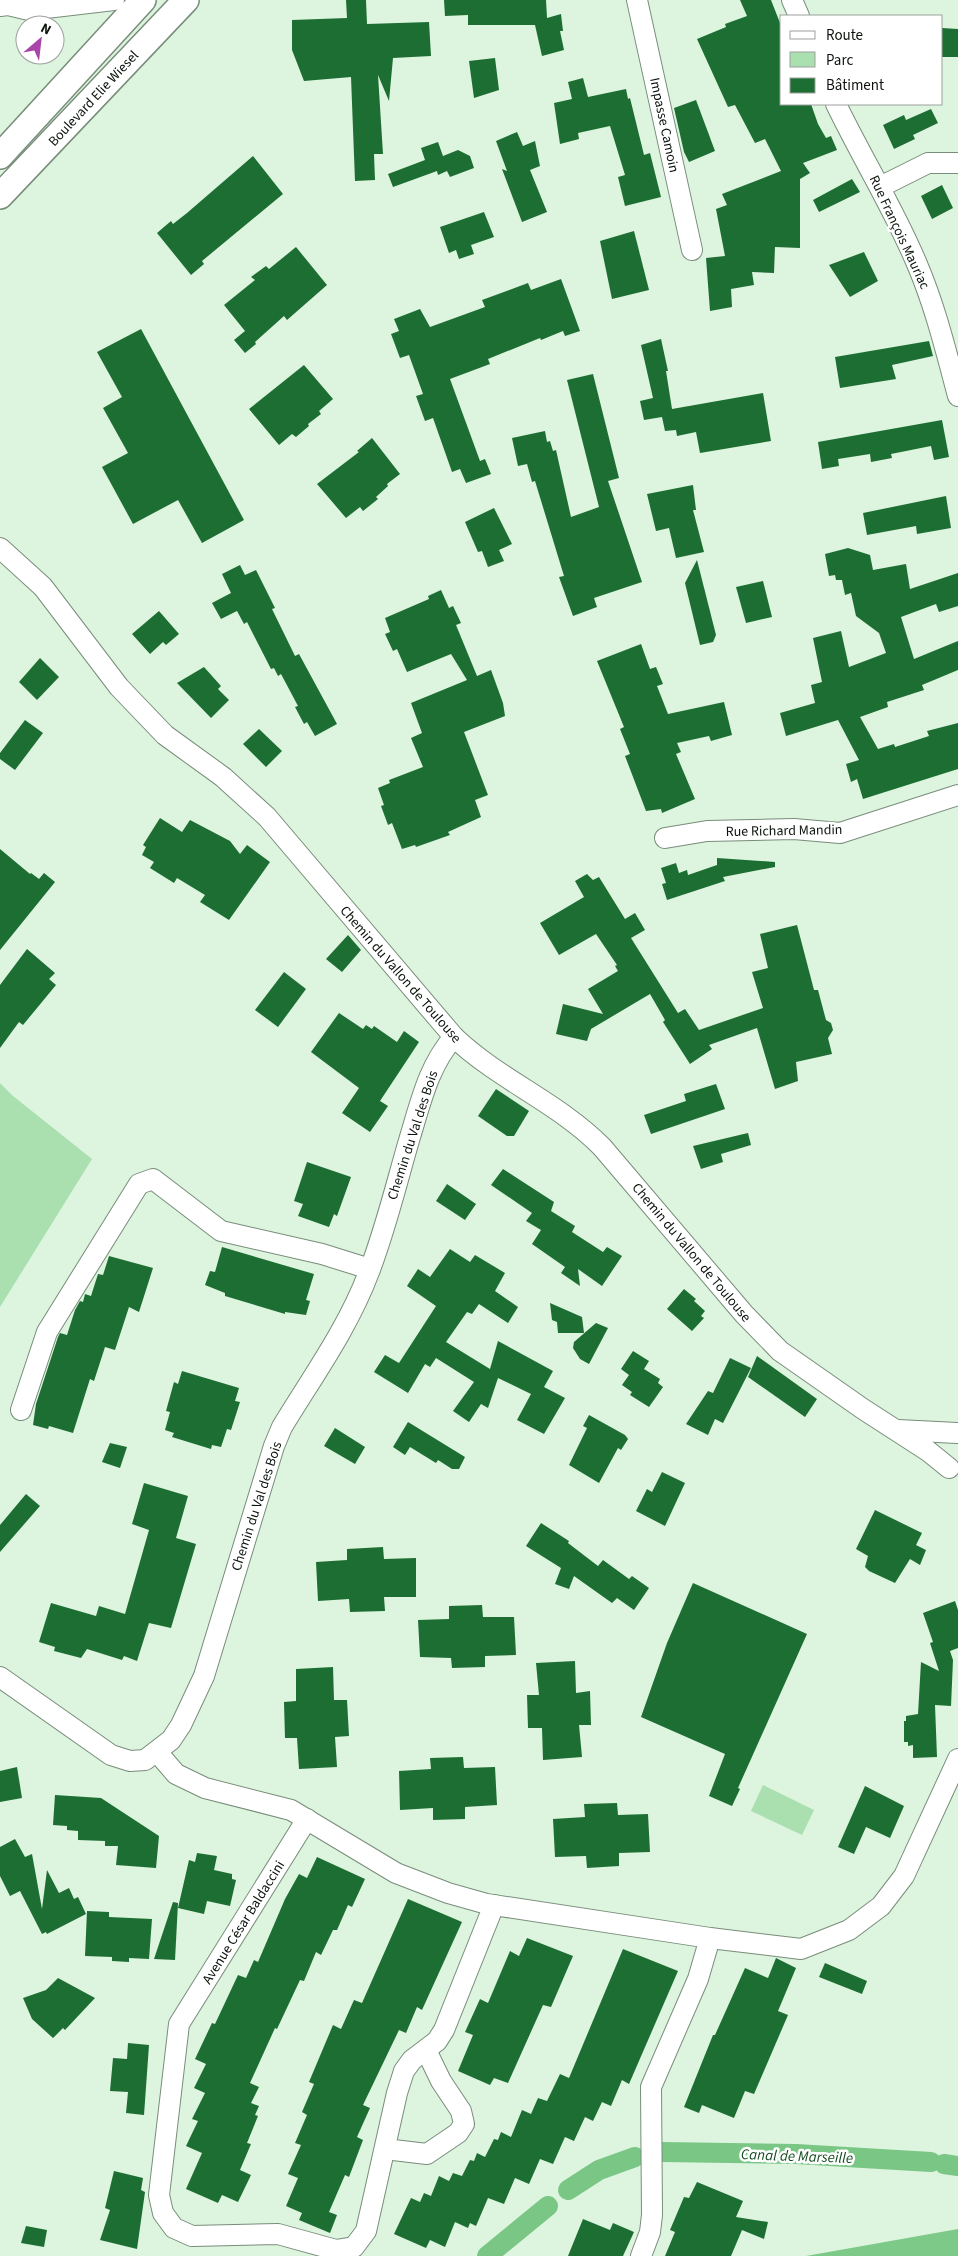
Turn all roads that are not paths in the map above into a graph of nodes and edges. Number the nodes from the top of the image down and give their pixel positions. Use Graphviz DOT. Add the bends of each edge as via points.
graph roads {
  1 [pos="114,0"];
  2 [pos="143,0"];
  3 [pos="186,0"];
  4 [pos="637,0"];
  5 [pos="7,4"];
  6 [pos="837,105"];
  7 [pos="0,156"];
  8 [pos="958,163"];
  9 [pos="880,187"];
  10 [pos="0,196"];
  11 [pos="692,250"];
  12 [pos="951,345"];
  13 [pos="958,396"];
  14 [pos="0,548"];
  15 [pos="958,795"];
  16 [pos="664,838"];
  17 [pos="454,1037"];
  18 [pos="370,1269"];
  19 [pos="21,1410"];
  20 [pos="896,1430"];
  21 [pos="958,1433"];
  22 [pos="953,1474"];
  23 [pos="0,1677"];
  24 [pos="157,1752"];
  25 [pos="958,1759"];
  26 [pos="307,1819"];
  27 [pos="494,1904"];
  28 [pos="710,1938"];
  29 [pos="426,2050"];
  30 [pos="385,2149"];
  31 [pos="641,2256"];
  1 -- 5 [label="street" via="29,10"];
  2 -- 7 [label="street"];
  3 -- 10 [label="street, Boulevard Elie Wiesel"];
  4 -- 11 [label="street, Impasse Camoin"];
  6 -- 9 [label="street, Rue François Mauriac"];
  8 -- 9 [label="street" via="928,162"];
  9 -- 12 [label="street, Rue François Mauriac" via="917,263"];
  12 -- 13 [label="street, Rue François Mauriac"];
  14 -- 17 [label="street, Chemin du Vallon de Toulouse" via="43,587 119,687 165,735 223,777 267,817"];
  15 -- 16 [label="street, Rue Richard Mandin" via="840,833 794,829 707,831"];
  17 -- 18 [label="street, Chemin du Val des Bois" via="440,1054 426,1085"];
  17 -- 20 [label="street, Chemin du Vallon de Toulouse" via="487,1064 584,1129 780,1351"];
  18 -- 19 [label="street" via="322,1254 221,1231 153,1179 139,1184 47,1332"];
  18 -- 24 [label="street, Chemin du Val des Bois" via="349,1320 274,1446 204,1676 182,1725"];
  20 -- 21 [label="street"];
  20 -- 22 [label="street, Chemin du Vallon de Toulouse"];
  21 -- 22 [label="street" via="948,1449"];
  23 -- 24 [label="street, Chemin du Val des Bois" via="111,1754 130,1761 145,1760"];
  24 -- 26 [label="street" via="176,1774 205,1788 291,1810"];
  25 -- 28 [label="street" via="904,1876 881,1906 849,1930 801,1949"];
  26 -- 27 [label="street" via="396,1873 448,1893"];
  26 -- 30 [label="street, Avenue César Baldaccini" via="179,2024 159,2195 163,2213 174,2228 192,2236 278,2234 336,2250 354,2247 366,2231"];
  27 -- 28 [label="street"];
  27 -- 29 [label="street" via="444,2030"];
  28 -- 31 [label="street" via="698,1979 651,2088 652,2215"];
  29 -- 30 [label="street" via="404,2071"];
  29 -- 30 [label="street" via="461,2111 464,2124 458,2133 427,2154"];
}
